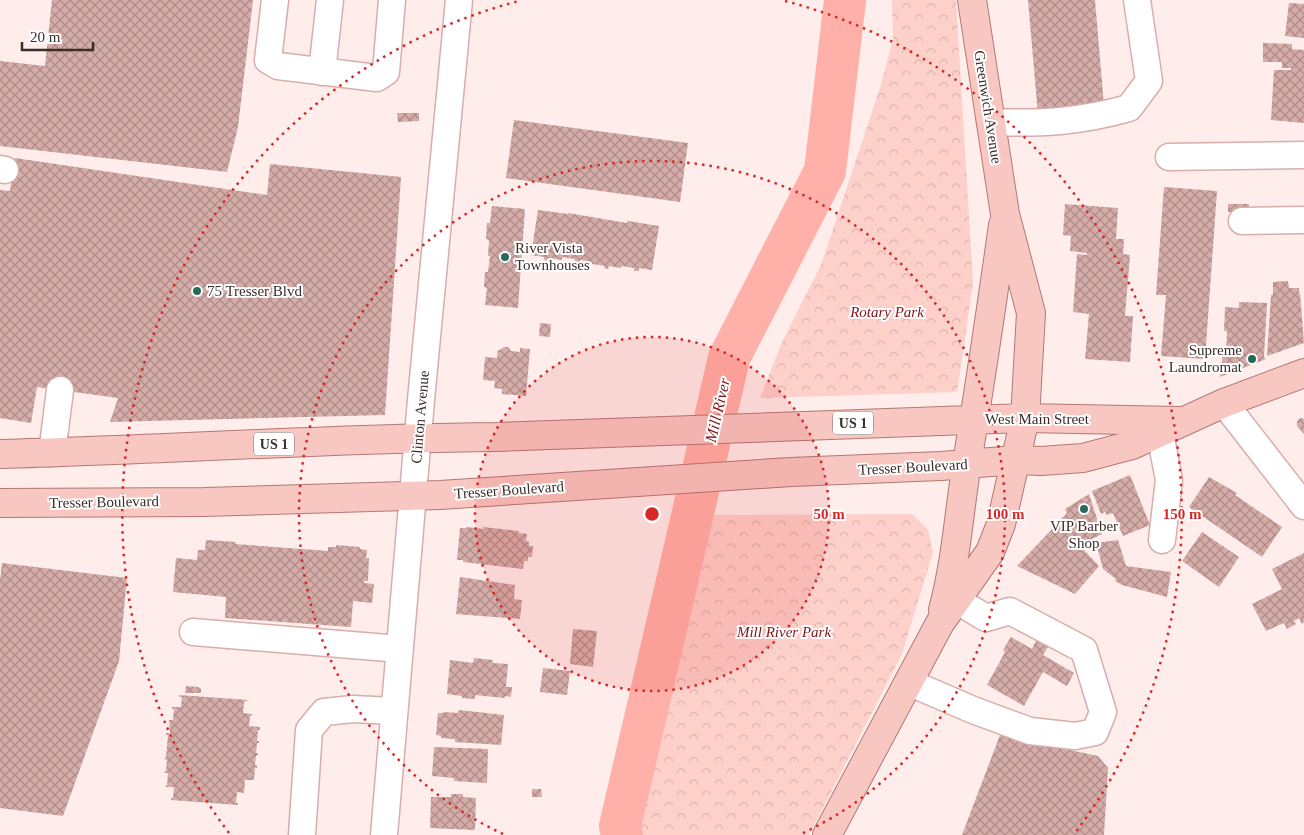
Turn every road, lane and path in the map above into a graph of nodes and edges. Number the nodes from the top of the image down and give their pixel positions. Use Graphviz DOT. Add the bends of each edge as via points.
graph roads {
  1 [pos="275,0"];
  2 [pos="330,0"];
  3 [pos="392,0"];
  4 [pos="459,0"];
  5 [pos="972,0"];
  6 [pos="1138,0"];
  7 [pos="322,72"];
  8 [pos="990,122"];
  9 [pos="1304,156"];
  10 [pos="1169,157"];
  11 [pos="1005,214"];
  12 [pos="1304,220"];
  13 [pos="1242,221"];
  14 [pos="1304,373"];
  15 [pos="60,390"];
  16 [pos="1224,403"];
  17 [pos="1025,418"];
  18 [pos="975,419"];
  19 [pos="1186,421"];
  20 [pos="1160,433"];
  21 [pos="419,437"];
  22 [pos="52,453"];
  23 [pos="0,454"];
  24 [pos="1016,460"];
  25 [pos="967,465"];
  26 [pos="414,496"];
  27 [pos="0,504"];
  28 [pos="1304,506"];
  29 [pos="1162,540"];
  30 [pos="956,600"];
  31 [pos="940,623"];
  32 [pos="193,632"];
  33 [pos="400,649"];
  34 [pos="908,682"];
  35 [pos="394,710"];
  36 [pos="302,835"];
  37 [pos="384,835"];
  38 [pos="827,835"];
  1 -- 7 [label="street" via="268,60 278,66"];
  2 -- 7 [label="street"];
  3 -- 7 [label="street" via="386,72 377,78"];
  4 -- 21 [label="street, Clinton Avenue"];
  5 -- 8 [label="main road, Greenwich Avenue"];
  6 -- 8 [label="street" via="1149,81 1129,108 1075,121"];
  8 -- 11 [label="main road, Greenwich Avenue"];
  9 -- 10 [label="street"];
  11 -- 17 [label="main road, Greenwich Avenue" via="1032,313"];
  11 -- 18 [label="main road, Greenwich Avenue"];
  12 -- 13 [label="street"];
  14 -- 16 [label="main road, West Main Street / US 1"];
  15 -- 22 [label="street"];
  16 -- 19 [label="main road, West Main Street / US 1"];
  16 -- 28 [label="street"];
  17 -- 18 [label="main road, West Main Street / US 1"];
  17 -- 19 [label="main road, West Main Street / US 1"];
  17 -- 24 [label="main road, Greenwich Avenue"];
  18 -- 21 [label="main road, US 1" via="498,437"];
  18 -- 25 [label="main road, West Main Street"];
  19 -- 20 [label="main road, West Main Street / US 1"];
  20 -- 24 [label="main road, West Main Street / US 1" via="1132,445 1083,458 1041,462"];
  20 -- 29 [label="street" via="1169,480"];
  21 -- 22 [label="main road, US 1"];
  21 -- 26 [label="street, Clinton Avenue"];
  22 -- 23 [label="main road, US 1"];
  24 -- 25 [label="main road, Tresser Boulevard / US 1"];
  24 -- 30 [label="main road, West Main Street" via="1001,524 990,552"];
  25 -- 26 [label="main road, Tresser Boulevard / US 1" via="790,472"];
  25 -- 31 [label="main road, West Main Street" via="951,574"];
  26 -- 27 [label="main road, Tresser Boulevard / US 1"];
  26 -- 33 [label="street, Clinton Avenue"];
  30 -- 31 [label="main road, West Main Street"];
  30 -- 34 [label="street" via="986,618 1010,611 1084,650 1103,712 1095,732 1075,736 1030,731"];
  31 -- 34 [label="main road, West Main Street"];
  32 -- 33 [label="street"];
  33 -- 35 [label="street, Clinton Avenue"];
  34 -- 38 [label="main road, West Main Street"];
  35 -- 36 [label="street" via="324,712 309,730"];
  35 -- 37 [label="street, Clinton Avenue"];
}
